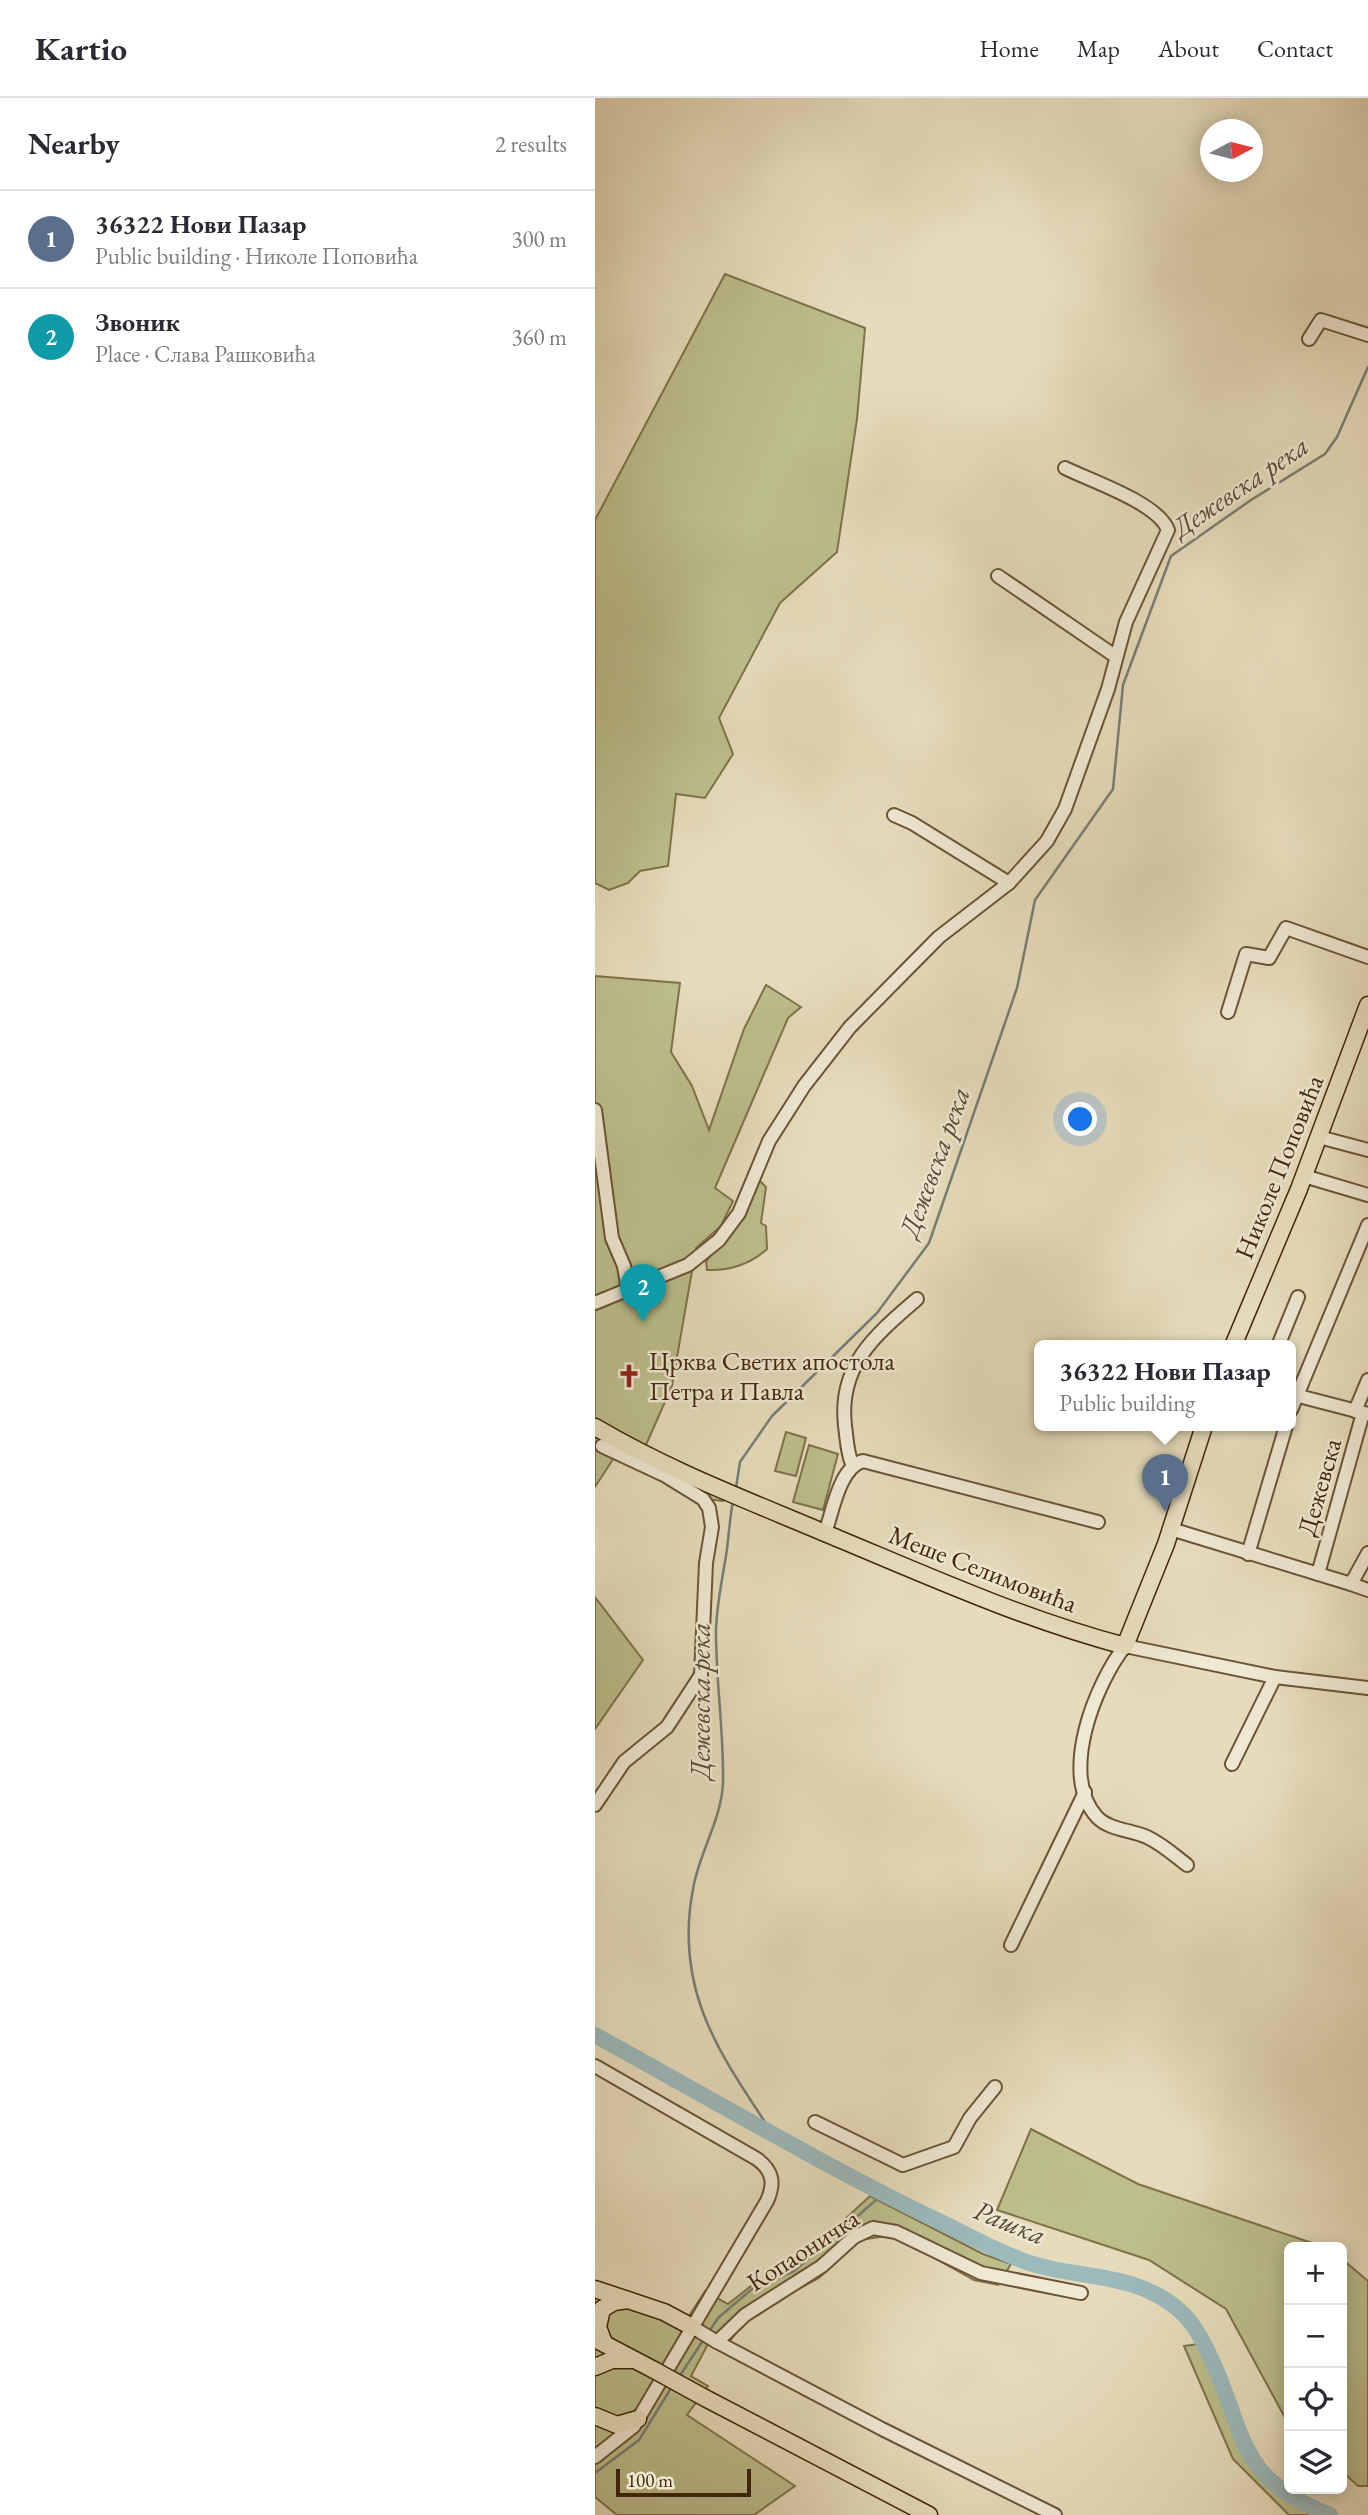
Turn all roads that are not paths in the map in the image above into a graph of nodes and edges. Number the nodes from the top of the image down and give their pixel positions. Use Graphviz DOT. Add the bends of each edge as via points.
graph roads {
  1 [pos="1368,335"];
  2 [pos="1309,339"];
  3 [pos="1065,468"];
  4 [pos="998,576"];
  5 [pos="1115,656"];
  6 [pos="894,815"];
  7 [pos="1009,883"];
  8 [pos="1368,957"];
  9 [pos="1368,1005"];
  10 [pos="1228,1012"];
  11 [pos="595,1110"];
  12 [pos="1318,1138"];
  13 [pos="1368,1150"];
  14 [pos="1304,1176"];
  15 [pos="1368,1195"];
  16 [pos="1368,1225"];
  17 [pos="628,1290"];
  18 [pos="1298,1297"];
  19 [pos="917,1299"];
  20 [pos="595,1303"];
  21 [pos="1236,1340"];
  22 [pos="1280,1340"];
  23 [pos="1368,1380"];
  24 [pos="1296,1388"];
  25 [pos="1296,1396"];
  26 [pos="1362,1413"];
  27 [pos="1202,1431"];
  28 [pos="1285,1431"];
  29 [pos="600,1441"];
  30 [pos="852,1464"];
  31 [pos="1098,1522"];
  32 [pos="1171,1529"];
  33 [pos="825,1533"];
  34 [pos="1368,1553"];
  35 [pos="1248,1554"];
  36 [pos="1318,1574"];
  37 [pos="1351,1584"];
  38 [pos="1368,1590"];
  39 [pos="1125,1646"];
  40 [pos="1275,1678"];
  41 [pos="1368,1688"];
  42 [pos="1232,1764"];
  43 [pos="1085,1792"];
  44 [pos="595,1805"];
  45 [pos="1187,1865"];
  46 [pos="1011,1945"];
  47 [pos="595,2066"];
  48 [pos="995,2087"];
  49 [pos="815,2122"];
  50 [pos="595,2289"];
  51 [pos="1081,2293"];
  52 [pos="630,2299"];
  53 [pos="706,2335"];
  54 [pos="600,2341"];
  55 [pos="635,2360"];
  56 [pos="595,2367"];
  57 [pos="595,2416"];
  58 [pos="638,2419"];
  59 [pos="595,2457"];
  60 [pos="929,2515"];
  61 [pos="1055,2515"];
  1 -- 2 [label="street" via="1321,320"];
  3 -- 5 [label="street" via="1142,504 1168,530"];
  4 -- 5 [label="street"];
  5 -- 7 [label="street" via="1108,689 1065,809 1047,841"];
  6 -- 7 [label="street"];
  7 -- 17 [label="street" via="939,937 849,1027 769,1141 739,1213 719,1240 688,1265"];
  8 -- 10 [label="street" via="1286,928 1269,958 1246,954"];
  9 -- 12 [label="main road, Николе Поповића"];
  11 -- 17 [label="street" via="612,1238"];
  12 -- 13 [label="street"];
  12 -- 14 [label="main road, Николе Поповића"];
  14 -- 15 [label="street"];
  14 -- 21 [label="main road, Николе Поповића"];
  16 -- 24 [label="street, Дежевска"];
  17 -- 20 [label="street"];
  18 -- 22 [label="street"];
  19 -- 30 [label="street" via="860,1356 849,1374 843,1402"];
  23 -- 26 [label="street, Дежевска"];
  25 -- 26 [label="street"];
  26 -- 36 [label="street, Дежевска"];
  27 -- 32 [label="main road"];
  28 -- 35 [label="street, Дежевска"];
  29 -- 33 [label="main road, Меше Селимовића"];
  29 -- 44 [label="street" via="703,1499 712,1527 701,1675 667,1727 624,1762"];
  30 -- 31 [label="street" via="863,1461"];
  30 -- 33 [label="street"];
  32 -- 35 [label="street, Дежевска"];
  32 -- 39 [label="main road"];
  33 -- 39 [label="main road, Меше Селимовића" via="994,1604"];
  34 -- 37 [label="street"];
  35 -- 36 [label="street, Дежевска"];
  36 -- 37 [label="street, Дежевска"];
  37 -- 38 [label="street, Дежевска"];
  39 -- 40 [label="street, Меше Селимовића"];
  39 -- 43 [label="street" via="1096,1694 1084,1730"];
  40 -- 41 [label="street, Меше Селимовића"];
  40 -- 42 [label="street"];
  43 -- 45 [label="street" via="1098,1818 1149,1838"];
  43 -- 46 [label="street"];
  47 -- 53 [label="street" via="757,2159 772,2178 767,2201"];
  48 -- 49 [label="street" via="954,2147 903,2165"];
  50 -- 52 [label="main road"];
  51 -- 53 [label="street, Копаоничка" via="981,2273 896,2232 873,2228 859,2234 822,2266"];
  52 -- 53 [label="main road"];
  52 -- 54 [label="main road" via="602,2309"];
  53 -- 58 [label="street"];
  53 -- 61 [label="street"];
  54 -- 55 [label="main road"];
  55 -- 56 [label="main road" via="612,2360"];
  55 -- 60 [label="main road, bridge"];
  57 -- 58 [label="main road" via="617,2425"];
  58 -- 59 [label="street" via="623,2437"];
}
